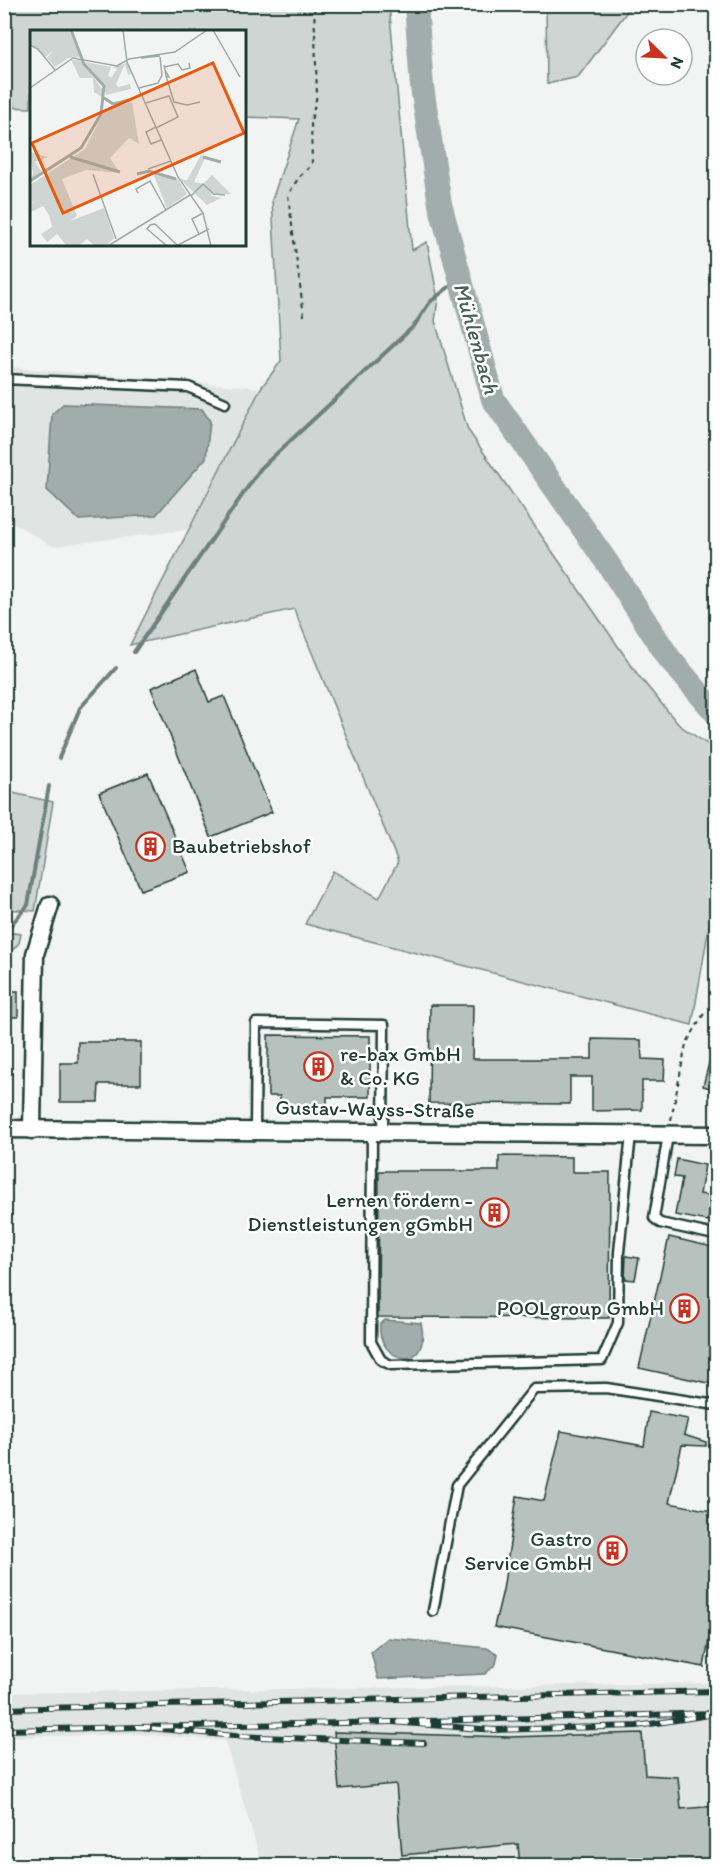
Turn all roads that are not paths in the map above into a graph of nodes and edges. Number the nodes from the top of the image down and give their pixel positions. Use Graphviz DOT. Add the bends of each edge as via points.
graph roads {
  1 [pos="4,379"];
  2 [pos="225,403"];
  3 [pos="50,905"];
  4 [pos="4,1129"];
  5 [pos="32,1130"];
  6 [pos="255,1131"];
  7 [pos="377,1132"];
  8 [pos="631,1134"];
  9 [pos="668,1135"];
  10 [pos="717,1135"];
  11 [pos="710,1234"];
  12 [pos="717,1405"];
  13 [pos="433,1611"];
  1 -- 2 [label="lane" via="188,387"];
  3 -- 5 [label="street" via="35,954"];
  4 -- 5 [label="street, Gustav-Wayss-Straße"];
  5 -- 6 [label="street, Gustav-Wayss-Straße"];
  6 -- 7 [label="street, Gustav-Wayss-Straße"];
  6 -- 7 [label="lane" via="256,1023 268,1023 384,1025"];
  7 -- 8 [label="street, Gustav-Wayss-Straße"];
  7 -- 8 [label="lane" via="371,1342 381,1360 391,1365 602,1360 618,1323 619,1252"];
  8 -- 9 [label="street, Gustav-Wayss-Straße"];
  9 -- 10 [label="street, Gustav-Wayss-Straße"];
  9 -- 11 [label="lane" via="654,1218 660,1224"];
  12 -- 13 [label="lane" via="606,1388 534,1389 457,1485"];
}
